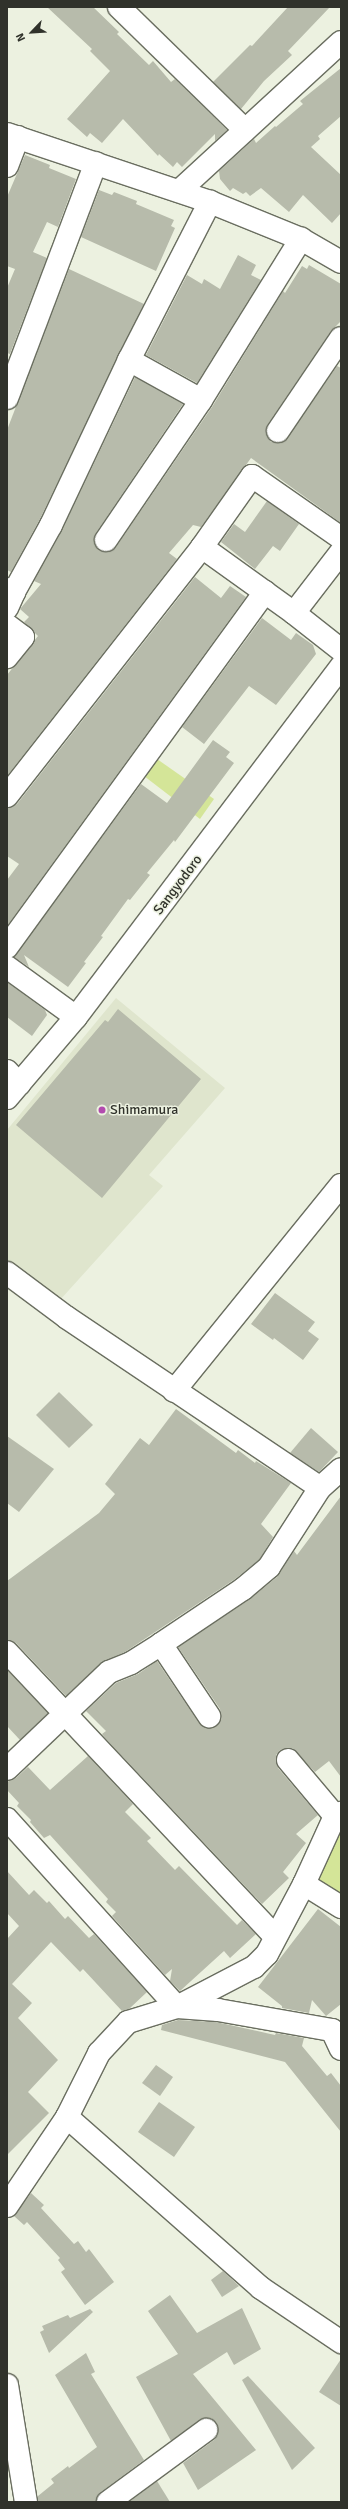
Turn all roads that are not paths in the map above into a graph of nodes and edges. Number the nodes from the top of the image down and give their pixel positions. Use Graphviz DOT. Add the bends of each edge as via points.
graph roads {
  1 [pos="119,7"];
  2 [pos="341,42"];
  3 [pos="245,130"];
  4 [pos="13,135"];
  5 [pos="96,163"];
  6 [pos="7,166"];
  7 [pos="179,191"];
  8 [pos="210,202"];
  9 [pos="301,239"];
  10 [pos="341,262"];
  11 [pos="341,338"];
  12 [pos="129,360"];
  13 [pos="7,398"];
  14 [pos="201,400"];
  15 [pos="278,431"];
  16 [pos="341,538"];
  17 [pos="106,540"];
  18 [pos="202,548"];
  19 [pos="341,552"];
  20 [pos="265,592"];
  21 [pos="10,596"];
  22 [pos="294,613"];
  23 [pos="7,625"];
  24 [pos="341,650"];
  25 [pos="7,657"];
  26 [pos="341,666"];
  27 [pos="7,796"];
  28 [pos="7,947"];
  29 [pos="7,967"];
  30 [pos="76,1017"];
  31 [pos="11,1085"];
  32 [pos="341,1185"];
  33 [pos="7,1273"];
  34 [pos="174,1391"];
  35 [pos="341,1469"];
  36 [pos="320,1488"];
  37 [pos="162,1644"];
  38 [pos="7,1652"];
  39 [pos="66,1712"];
  40 [pos="209,1716"];
  41 [pos="288,1760"];
  42 [pos="7,1769"];
  43 [pos="338,1814"];
  44 [pos="7,1819"];
  45 [pos="304,1884"];
  46 [pos="341,1907"];
  47 [pos="275,1936"];
  48 [pos="177,2007"];
  49 [pos="338,2034"];
  50 [pos="67,2117"];
  51 [pos="7,2206"];
  52 [pos="341,2342"];
  53 [pos="7,2385"];
  54 [pos="206,2430"];
  55 [pos="26,2502"];
  56 [pos="108,2502"];
  1 -- 3 [label="street"];
  2 -- 3 [label="street"];
  3 -- 7 [label="street"];
  4 -- 5 [label="street"];
  4 -- 6 [label="street"];
  5 -- 7 [label="street"];
  5 -- 13 [label="street"];
  7 -- 8 [label="street"];
  8 -- 9 [label="street"];
  8 -- 12 [label="street"];
  9 -- 10 [label="street"];
  9 -- 14 [label="street"];
  11 -- 15 [label="street"];
  12 -- 14 [label="street"];
  12 -- 21 [label="street" via="51,525"];
  14 -- 17 [label="street"];
  16 -- 18 [label="street" via="252,476"];
  18 -- 20 [label="street"];
  18 -- 27 [label="street"];
  19 -- 22 [label="street"];
  20 -- 22 [label="street"];
  20 -- 28 [label="street"];
  22 -- 24 [label="street"];
  23 -- 25 [label="street" via="23,637"];
  26 -- 30 [label="street, Sangyodoro"];
  29 -- 30 [label="street"];
  30 -- 31 [label="street, Sangyodoro"];
  32 -- 34 [label="street"];
  33 -- 34 [label="street" via="66,1318"];
  34 -- 36 [label="street"];
  35 -- 36 [label="street"];
  36 -- 37 [label="street" via="269,1567"];
  37 -- 39 [label="street" via="131,1663 109,1672"];
  37 -- 40 [label="street"];
  38 -- 39 [label="street"];
  39 -- 42 [label="street"];
  39 -- 47 [label="street"];
  41 -- 43 [label="street"];
  43 -- 45 [label="street"];
  44 -- 48 [label="street"];
  45 -- 46 [label="street"];
  45 -- 47 [label="street"];
  47 -- 48 [label="street" via="267,1954 254,1967"];
  48 -- 49 [label="street" via="218,2010"];
  48 -- 50 [label="street" via="128,2022 99,2054"];
  50 -- 51 [label="street"];
  50 -- 52 [label="street" via="261,2288"];
  53 -- 55 [label="street"];
  54 -- 56 [label="street"];
}
